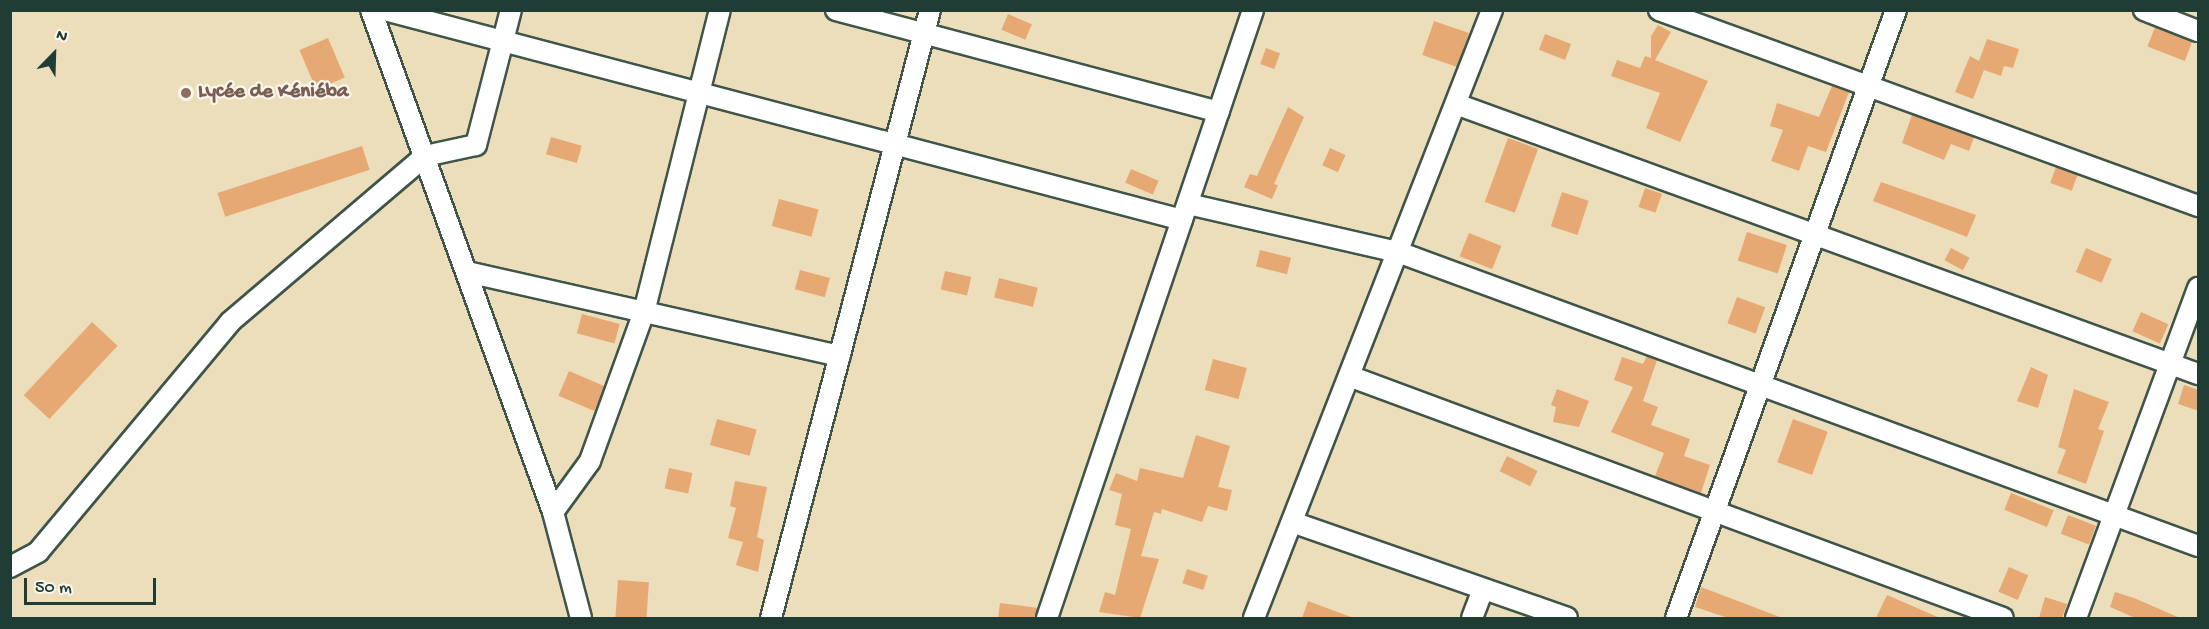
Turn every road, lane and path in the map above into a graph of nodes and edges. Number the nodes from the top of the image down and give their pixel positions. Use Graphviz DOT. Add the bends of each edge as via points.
graph roads {
  1 [pos="371,10"];
  2 [pos="385,10"];
  3 [pos="511,10"];
  4 [pos="720,10"];
  5 [pos="836,10"];
  6 [pos="930,10"];
  7 [pos="1253,10"];
  8 [pos="1492,10"];
  9 [pos="1659,10"];
  10 [pos="1896,10"];
  11 [pos="2144,10"];
  12 [pos="2199,31"];
  13 [pos="924,34"];
  14 [pos="503,42"];
  15 [pos="1868,87"];
  16 [pos="699,93"];
  17 [pos="1455,104"];
  18 [pos="1219,112"];
  19 [pos="895,145"];
  20 [pos="425,156"];
  21 [pos="2199,206"];
  22 [pos="1185,212"];
  23 [pos="1815,234"];
  24 [pos="1398,252"];
  25 [pos="467,272"];
  26 [pos="2199,288"];
  27 [pos="644,312"];
  28 [pos="840,356"];
  29 [pos="2171,364"];
  30 [pos="2199,374"];
  31 [pos="1349,376"];
  32 [pos="1760,385"];
  33 [pos="553,512"];
  34 [pos="1715,512"];
  35 [pos="2114,515"];
  36 [pos="1292,522"];
  37 [pos="2199,546"];
  38 [pos="10,567"];
  39 [pos="1483,589"];
  40 [pos="581,618"];
  41 [pos="771,618"];
  42 [pos="1047,618"];
  43 [pos="1254,618"];
  44 [pos="1472,618"];
  45 [pos="1567,618"];
  46 [pos="1676,618"];
  47 [pos="2003,618"];
  48 [pos="2076,618"];
  1 -- 20 [label="street"];
  2 -- 14 [label="street"];
  3 -- 14 [label="street"];
  4 -- 16 [label="street"];
  5 -- 13 [label="street"];
  6 -- 13 [label="street"];
  7 -- 18 [label="street"];
  8 -- 17 [label="street"];
  9 -- 15 [label="street"];
  10 -- 15 [label="street"];
  11 -- 12 [label="street"];
  13 -- 18 [label="street"];
  13 -- 19 [label="street"];
  14 -- 16 [label="street"];
  14 -- 20 [label="street" via="476,145"];
  15 -- 21 [label="street"];
  15 -- 23 [label="street"];
  16 -- 19 [label="street"];
  16 -- 27 [label="street"];
  17 -- 23 [label="street"];
  17 -- 24 [label="street"];
  18 -- 22 [label="street"];
  19 -- 22 [label="street"];
  19 -- 28 [label="street"];
  20 -- 25 [label="street"];
  20 -- 38 [label="street" via="230,322 38,552"];
  22 -- 24 [label="street"];
  22 -- 42 [label="street"];
  23 -- 29 [label="street"];
  23 -- 32 [label="street"];
  24 -- 31 [label="street"];
  24 -- 32 [label="street"];
  25 -- 27 [label="street"];
  25 -- 33 [label="street"];
  26 -- 29 [label="street"];
  27 -- 28 [label="street"];
  27 -- 33 [label="street" via="590,461"];
  28 -- 41 [label="street"];
  29 -- 30 [label="street"];
  29 -- 35 [label="street"];
  31 -- 34 [label="street"];
  31 -- 36 [label="street"];
  32 -- 34 [label="street"];
  32 -- 35 [label="street"];
  33 -- 40 [label="street"];
  34 -- 46 [label="street"];
  34 -- 47 [label="street"];
  35 -- 37 [label="street"];
  35 -- 48 [label="street"];
  36 -- 39 [label="street"];
  36 -- 43 [label="street"];
  39 -- 44 [label="street"];
  39 -- 45 [label="street"];
}
